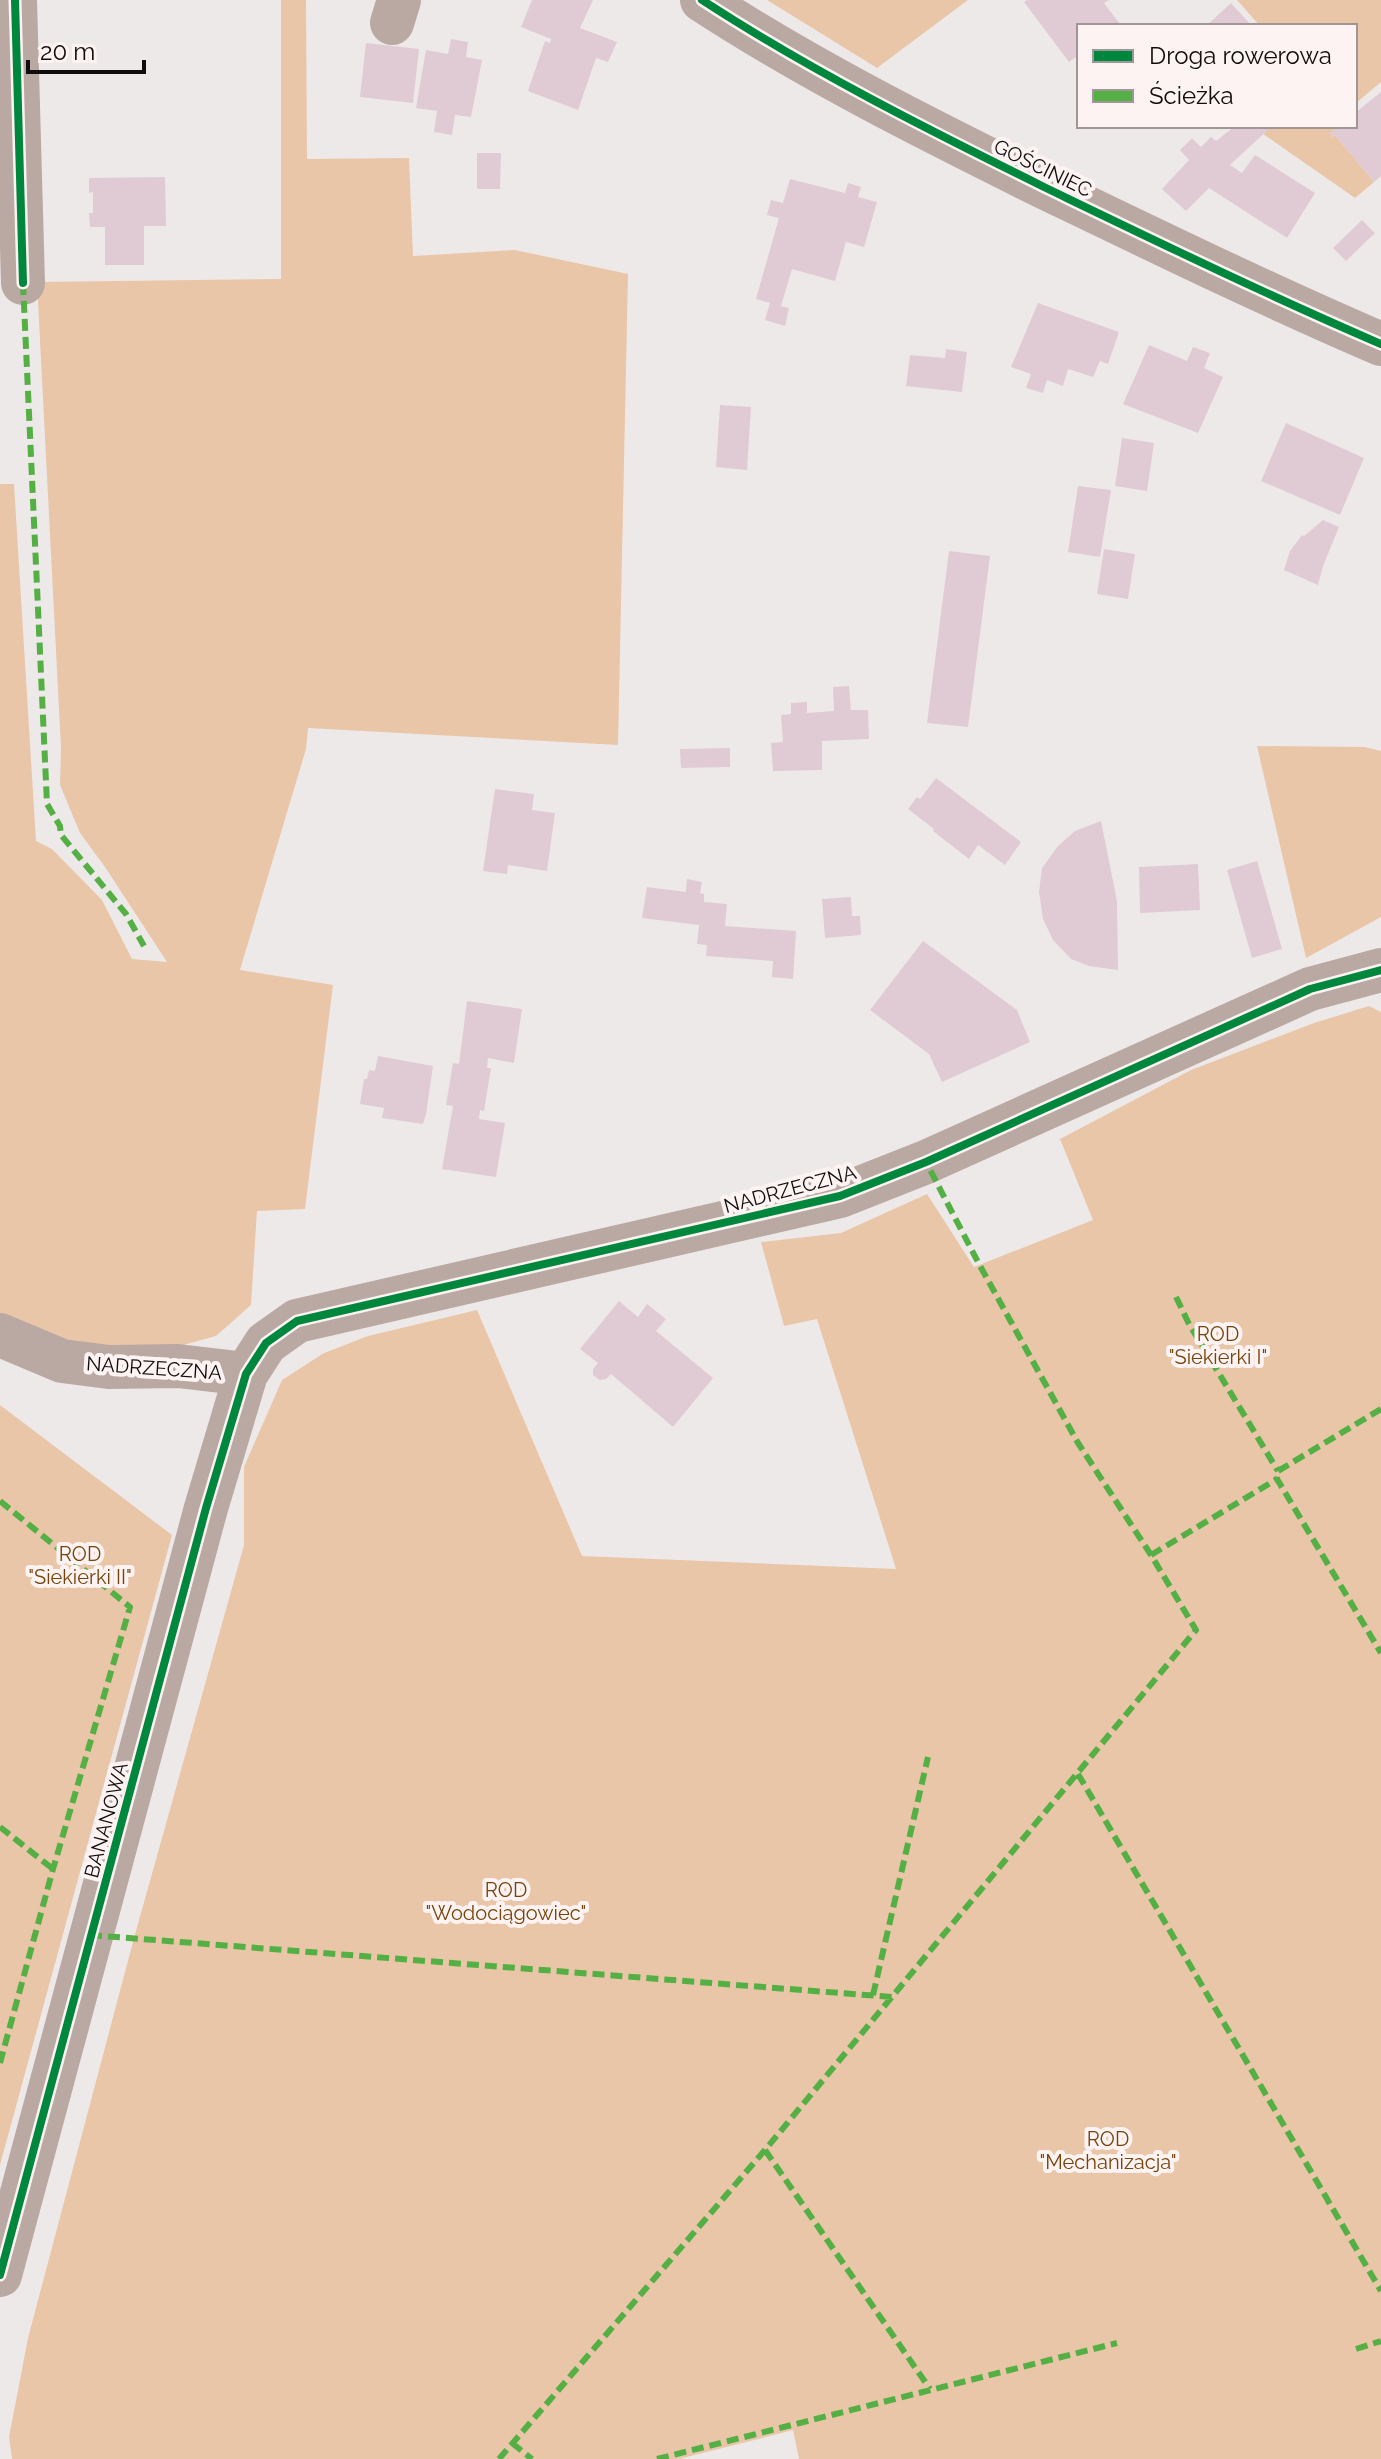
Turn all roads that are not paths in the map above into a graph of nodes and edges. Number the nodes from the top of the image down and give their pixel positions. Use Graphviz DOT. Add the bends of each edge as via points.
graph roads {
  1 [pos="15,0"];
  2 [pos="702,0"];
  3 [pos="23,283"];
  4 [pos="1381,344"];
  5 [pos="1381,970"];
  6 [pos="0,1335"];
  7 [pos="246,1374"];
  8 [pos="0,2275"];
  1 -- 3 [label="street"];
  2 -- 4 [label="street, GOŚCINIEC" via="795,58 966,149"];
  5 -- 7 [label="street, NADRZECZNA" via="1310,989 840,1196 297,1321 266,1343"];
  6 -- 7 [label="street, NADRZECZNA" via="62,1361"];
  7 -- 8 [label="street, BANANOWA"];
}
